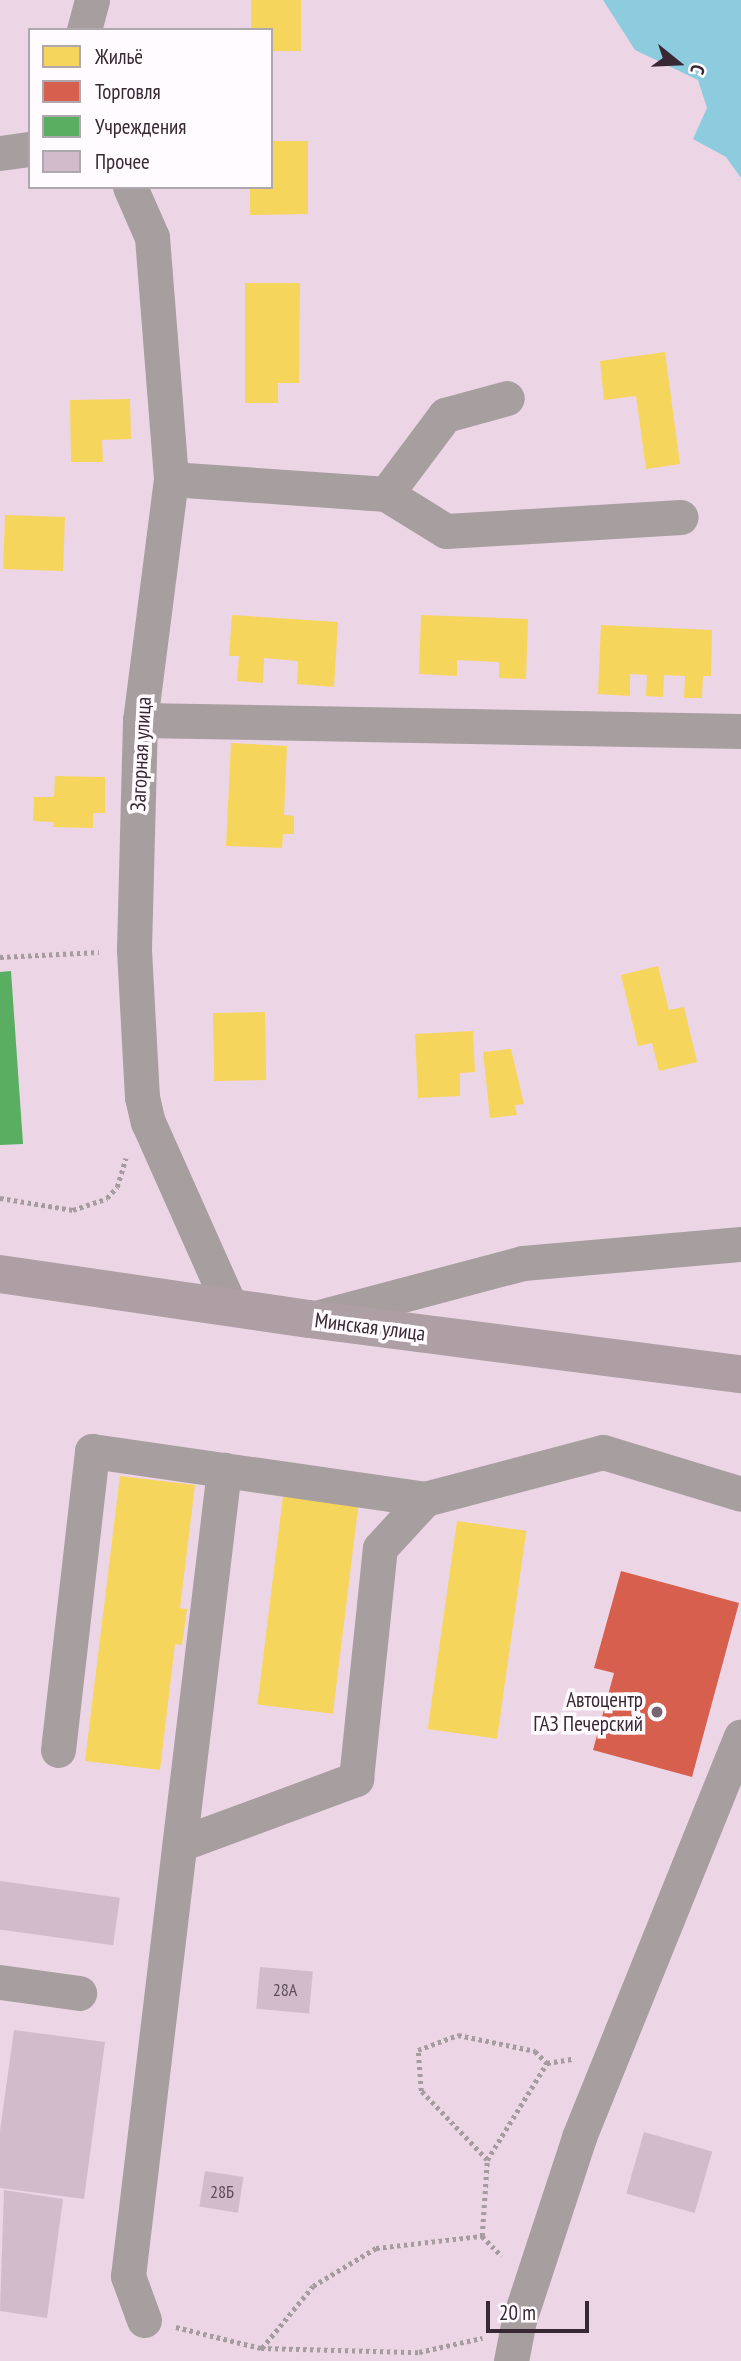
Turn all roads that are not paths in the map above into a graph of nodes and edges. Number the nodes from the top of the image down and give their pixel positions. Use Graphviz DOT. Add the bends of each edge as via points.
graph roads {
  1 [pos="92,0"];
  2 [pos="85,28"];
  3 [pos="28,149"];
  4 [pos="0,153"];
  5 [pos="131,189"];
  6 [pos="507,398"];
  7 [pos="171,478"];
  8 [pos="386,494"];
  9 [pos="681,517"];
  10 [pos="140,720"];
  11 [pos="741,732"];
  12 [pos="741,1244"];
  13 [pos="0,1274"];
  14 [pos="231,1308"];
  15 [pos="309,1319"];
  16 [pos="741,1374"];
  17 [pos="224,1470"];
  18 [pos="741,1494"];
  19 [pos="425,1499"];
  20 [pos="741,1737"];
  21 [pos="58,1750"];
  22 [pos="180,1844"];
  23 [pos="0,1982"];
  24 [pos="79,1993"];
  25 [pos="144,2320"];
  26 [pos="514,2346"];
  1 -- 2 [label="street"];
  3 -- 4 [label="street"];
  5 -- 7 [label="street, Загорная улица" via="152,237"];
  6 -- 8 [label="street" via="444,415"];
  7 -- 8 [label="street"];
  7 -- 10 [label="street, Загорная улица"];
  8 -- 9 [label="street" via="446,531"];
  10 -- 11 [label="street"];
  10 -- 14 [label="street, Загорная улица" via="134,950 142,1097 148,1122"];
  12 -- 15 [label="street" via="523,1264"];
  13 -- 14 [label="main road, Минская улица"];
  14 -- 15 [label="main road, Минская улица"];
  15 -- 16 [label="main road, Минская улица"];
  17 -- 19 [label="street"];
  17 -- 21 [label="street" via="92,1451"];
  17 -- 22 [label="street"];
  18 -- 19 [label="street" via="603,1452"];
  19 -- 22 [label="street" via="380,1548 356,1779"];
  20 -- 26 [label="street" via="612,2054"];
  22 -- 25 [label="street" via="128,2276"];
  23 -- 24 [label="street"];
}
